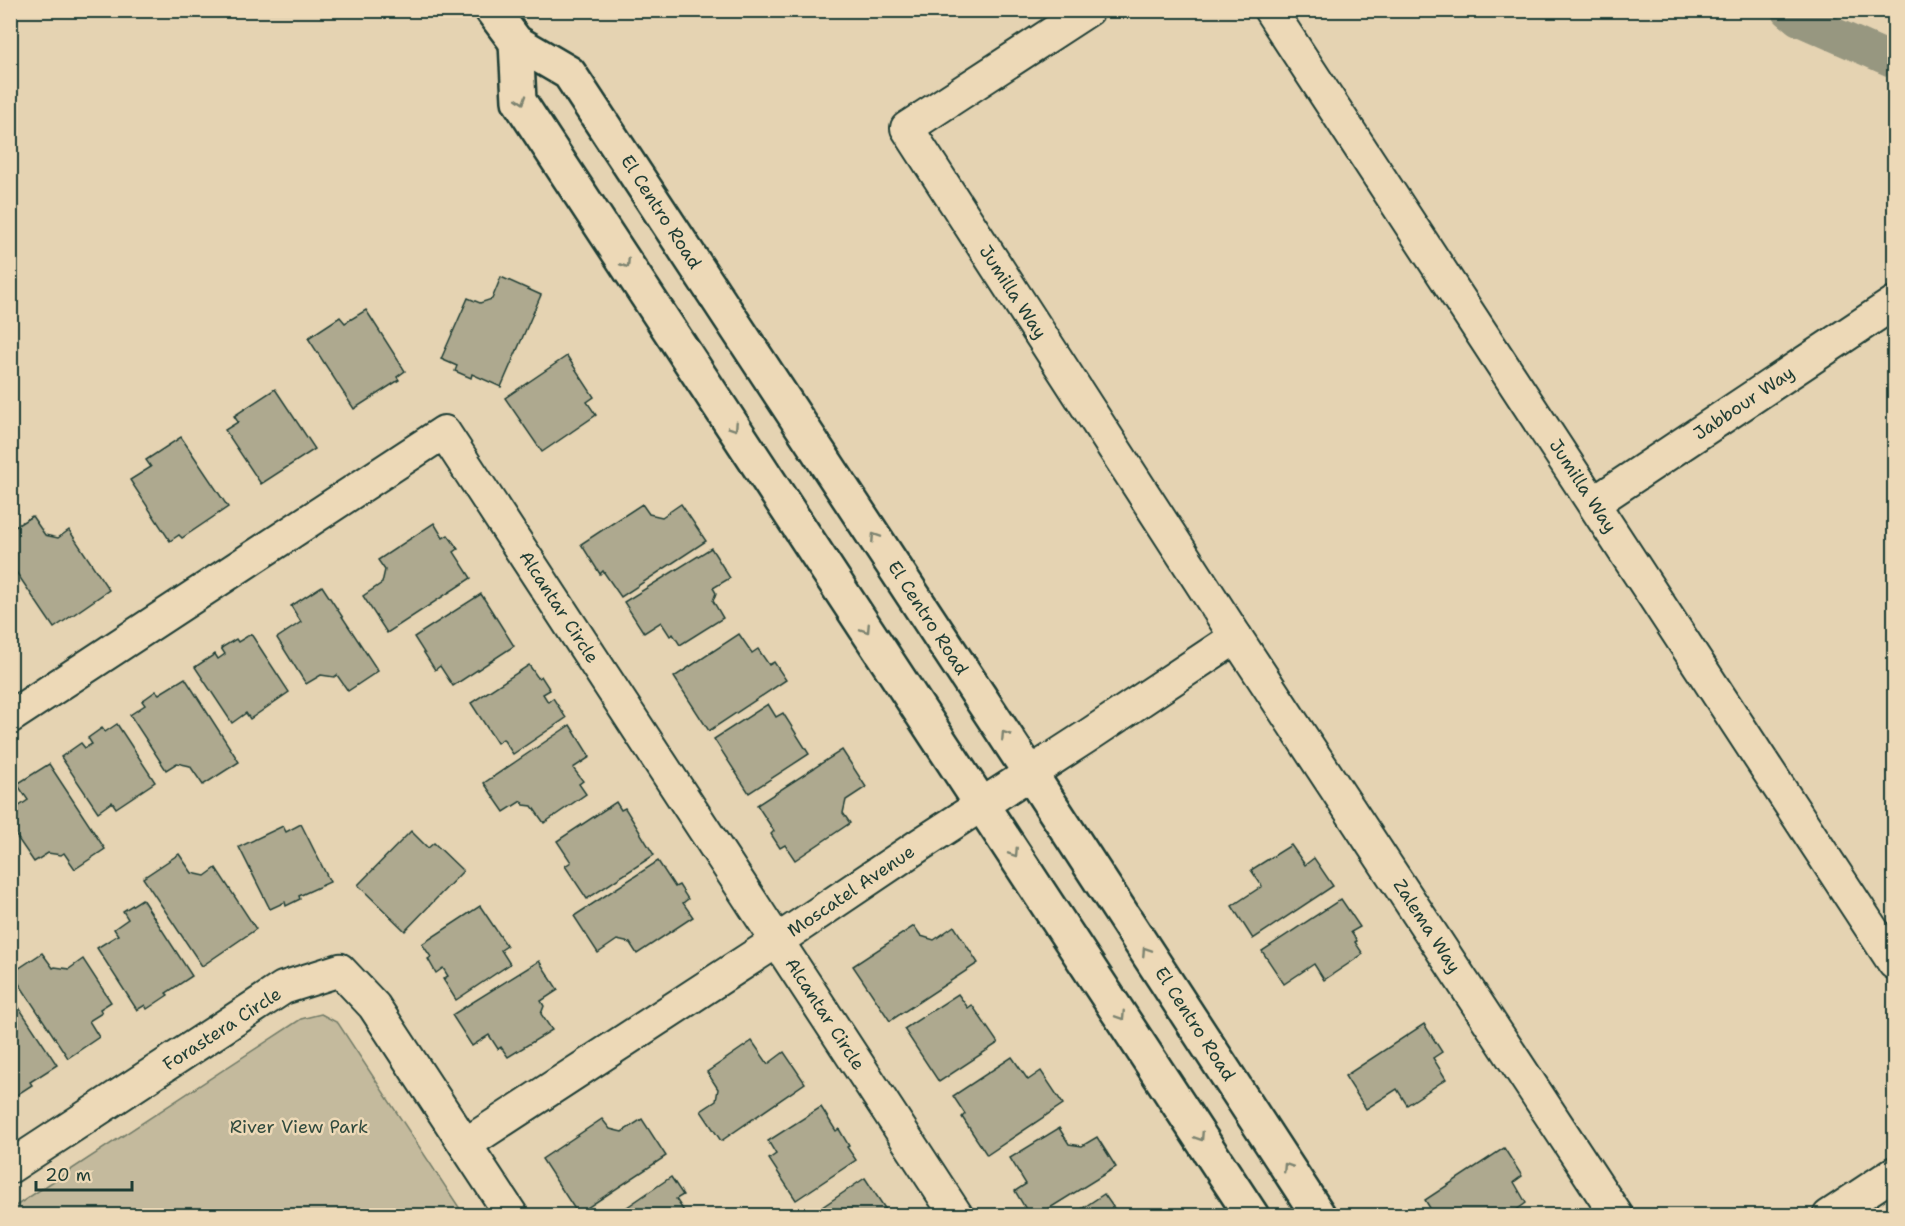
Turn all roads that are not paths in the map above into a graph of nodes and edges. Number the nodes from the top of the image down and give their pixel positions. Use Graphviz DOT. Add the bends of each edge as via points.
graph roads {
  1 [pos="492,10"];
  2 [pos="1088,10"];
  3 [pos="1270,10"];
  4 [pos="516,42"];
  5 [pos="1894,303"];
  6 [pos="1594,503"];
  7 [pos="1236,637"];
  8 [pos="10,717"];
  9 [pos="1030,773"];
  10 [pos="982,804"];
  11 [pos="777,941"];
  12 [pos="1894,963"];
  13 [pos="466,1144"];
  14 [pos="10,1167"];
  15 [pos="1894,1173"];
  16 [pos="512,1215"];
  17 [pos="957,1215"];
  18 [pos="1252,1215"];
  19 [pos="1319,1215"];
  20 [pos="1617,1215"];
  21 [pos="1829,1215"];
  1 -- 4 [label="main road, El Centro Road"];
  2 -- 7 [label="street, Jumilla Way" via="907,128"];
  3 -- 6 [label="street, Jumilla Way"];
  9 -- 4 [label="main road, El Centro Road, one-way" via="568,73"];
  4 -- 10 [label="main road, one-way" via="519,101"];
  5 -- 6 [label="street, Jabbour Way"];
  6 -- 12 [label="street, Jumilla Way"];
  7 -- 9 [label="street, Moscatel Avenue"];
  7 -- 20 [label="street, Zalema Way"];
  8 -- 11 [label="street, Alcantar Circle" via="444,432"];
  9 -- 10 [label="street, Moscatel Avenue"];
  19 -- 9 [label="main road, El Centro Road, one-way"];
  10 -- 11 [label="street, Moscatel Avenue"];
  10 -- 18 [label="main road, one-way"];
  11 -- 13 [label="street, Moscatel Avenue"];
  11 -- 17 [label="street, Alcantar Circle"];
  13 -- 14 [label="street, Forastera Circle" via="374,1006 340,970 283,988"];
  13 -- 16 [label="street, Forastera Circle"];
  15 -- 21 [label="street"];
}
